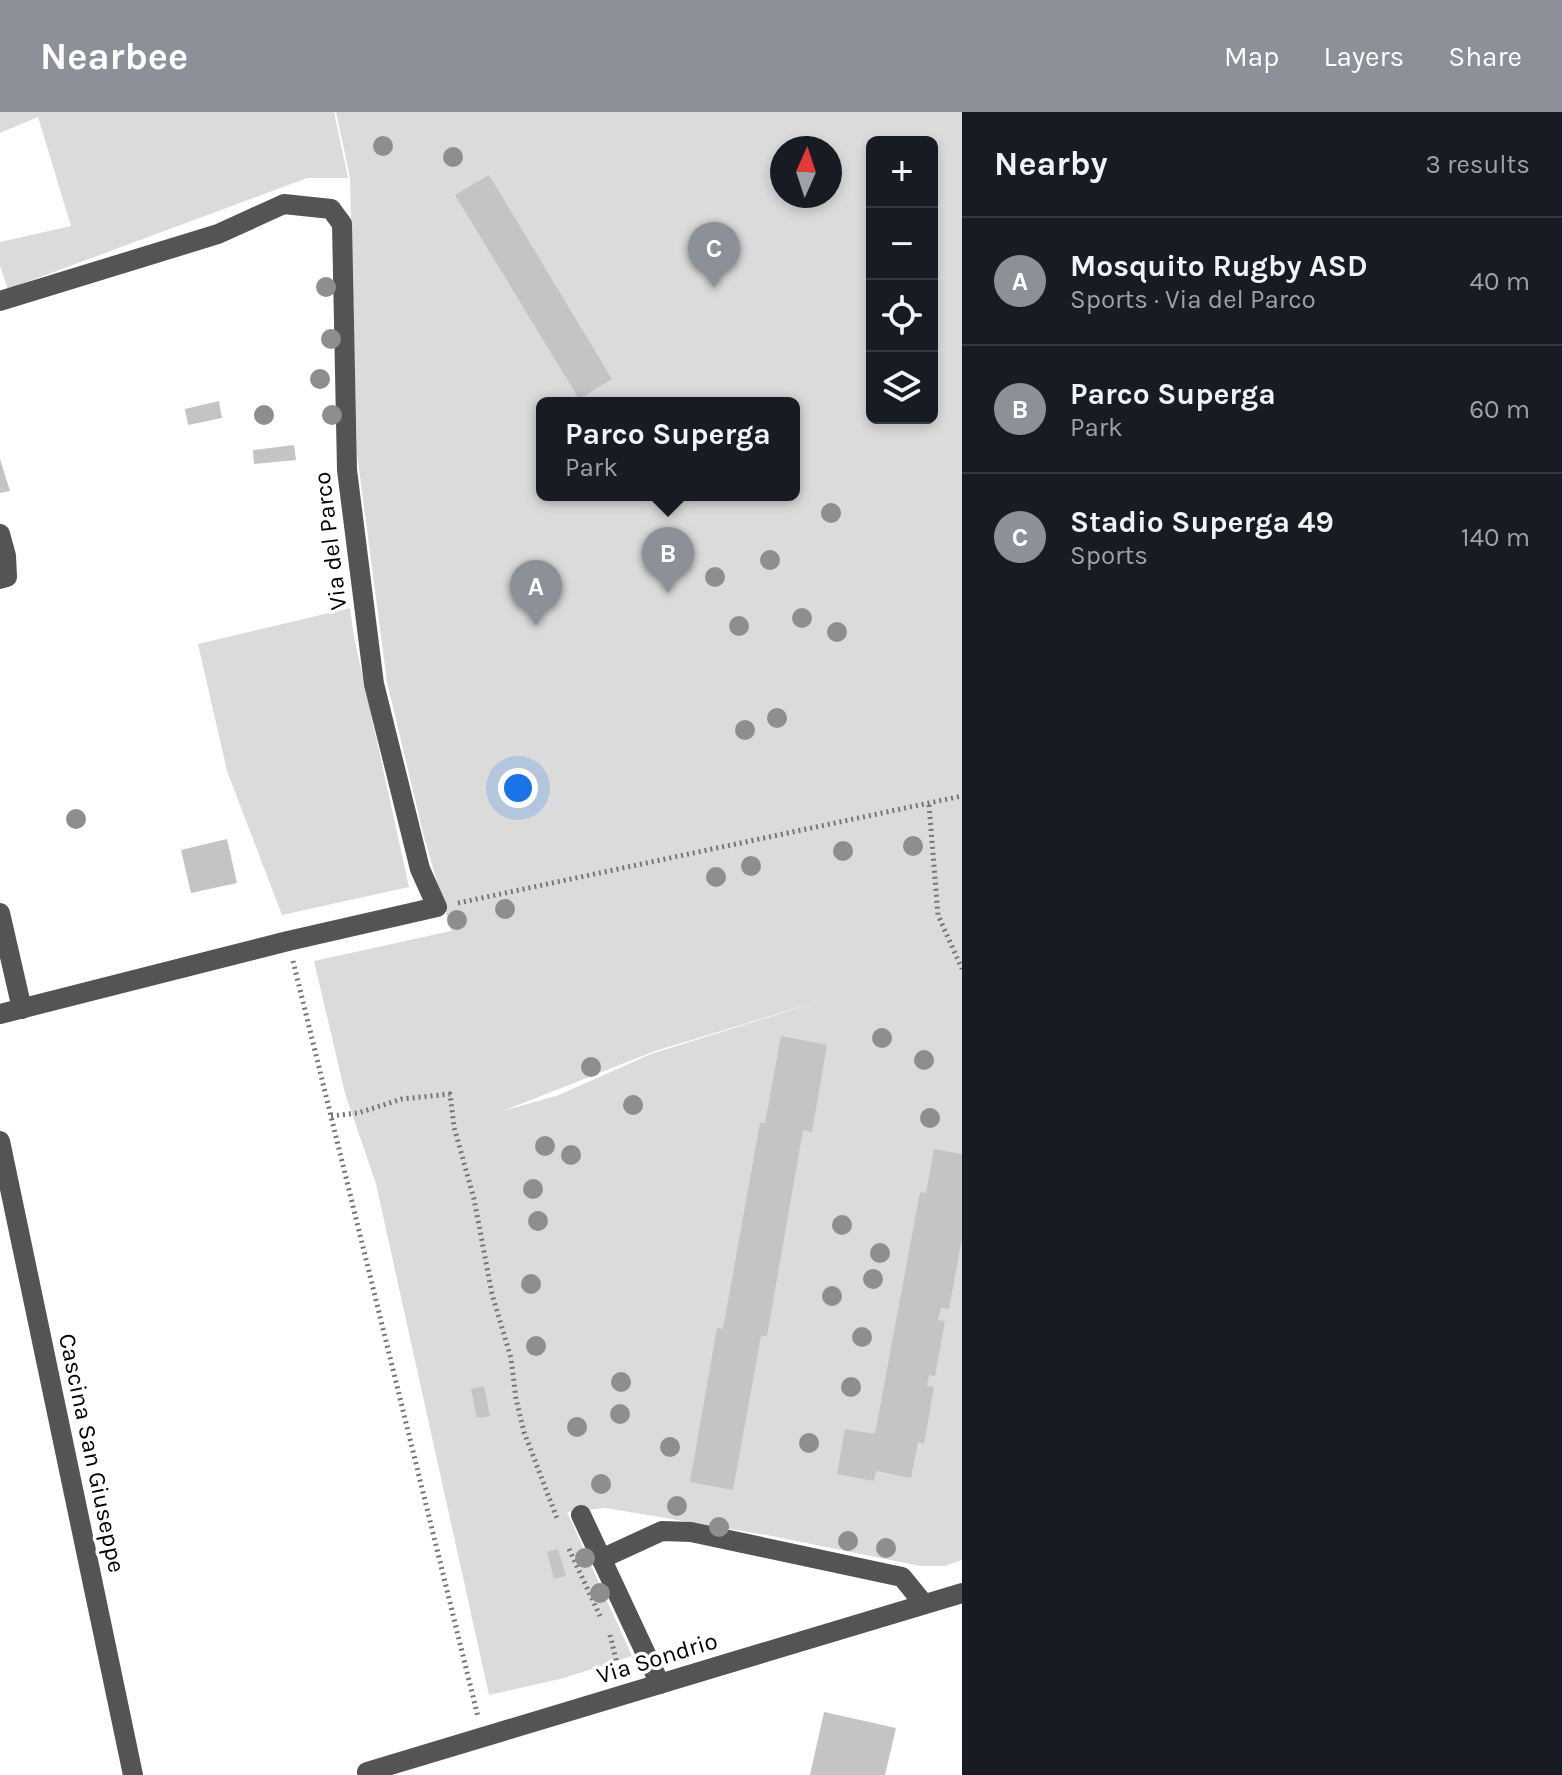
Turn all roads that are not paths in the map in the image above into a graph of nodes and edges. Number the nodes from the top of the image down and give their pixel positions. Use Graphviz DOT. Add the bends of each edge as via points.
graph roads {
  1 [pos="0,301"];
  2 [pos="0,534"];
  3 [pos="0,579"];
  4 [pos="0,913"];
  5 [pos="22,1009"];
  6 [pos="0,1014"];
  7 [pos="0,1141"];
  8 [pos="581,1515"];
  9 [pos="601,1559"];
  10 [pos="962,1593"];
  11 [pos="924,1604"];
  12 [pos="660,1684"];
  13 [pos="367,1772"];
  14 [pos="133,1775"];
  1 -- 5 [label="street, Via del Parco" via="218,234 284,204 331,209 342,224 347,470 374,684 420,869 437,907"];
  2 -- 3 [label="street" via="7,565 7,577"];
  4 -- 5 [label="street"];
  5 -- 6 [label="street"];
  7 -- 14 [label="street, Cascina San Giuseppe"];
  8 -- 9 [label="street"];
  9 -- 11 [label="street" via="662,1531 691,1532 902,1577"];
  9 -- 12 [label="street"];
  10 -- 11 [label="street, Via Sondrio"];
  11 -- 12 [label="street, Via Sondrio"];
  12 -- 13 [label="street, Via Sondrio"];
}
